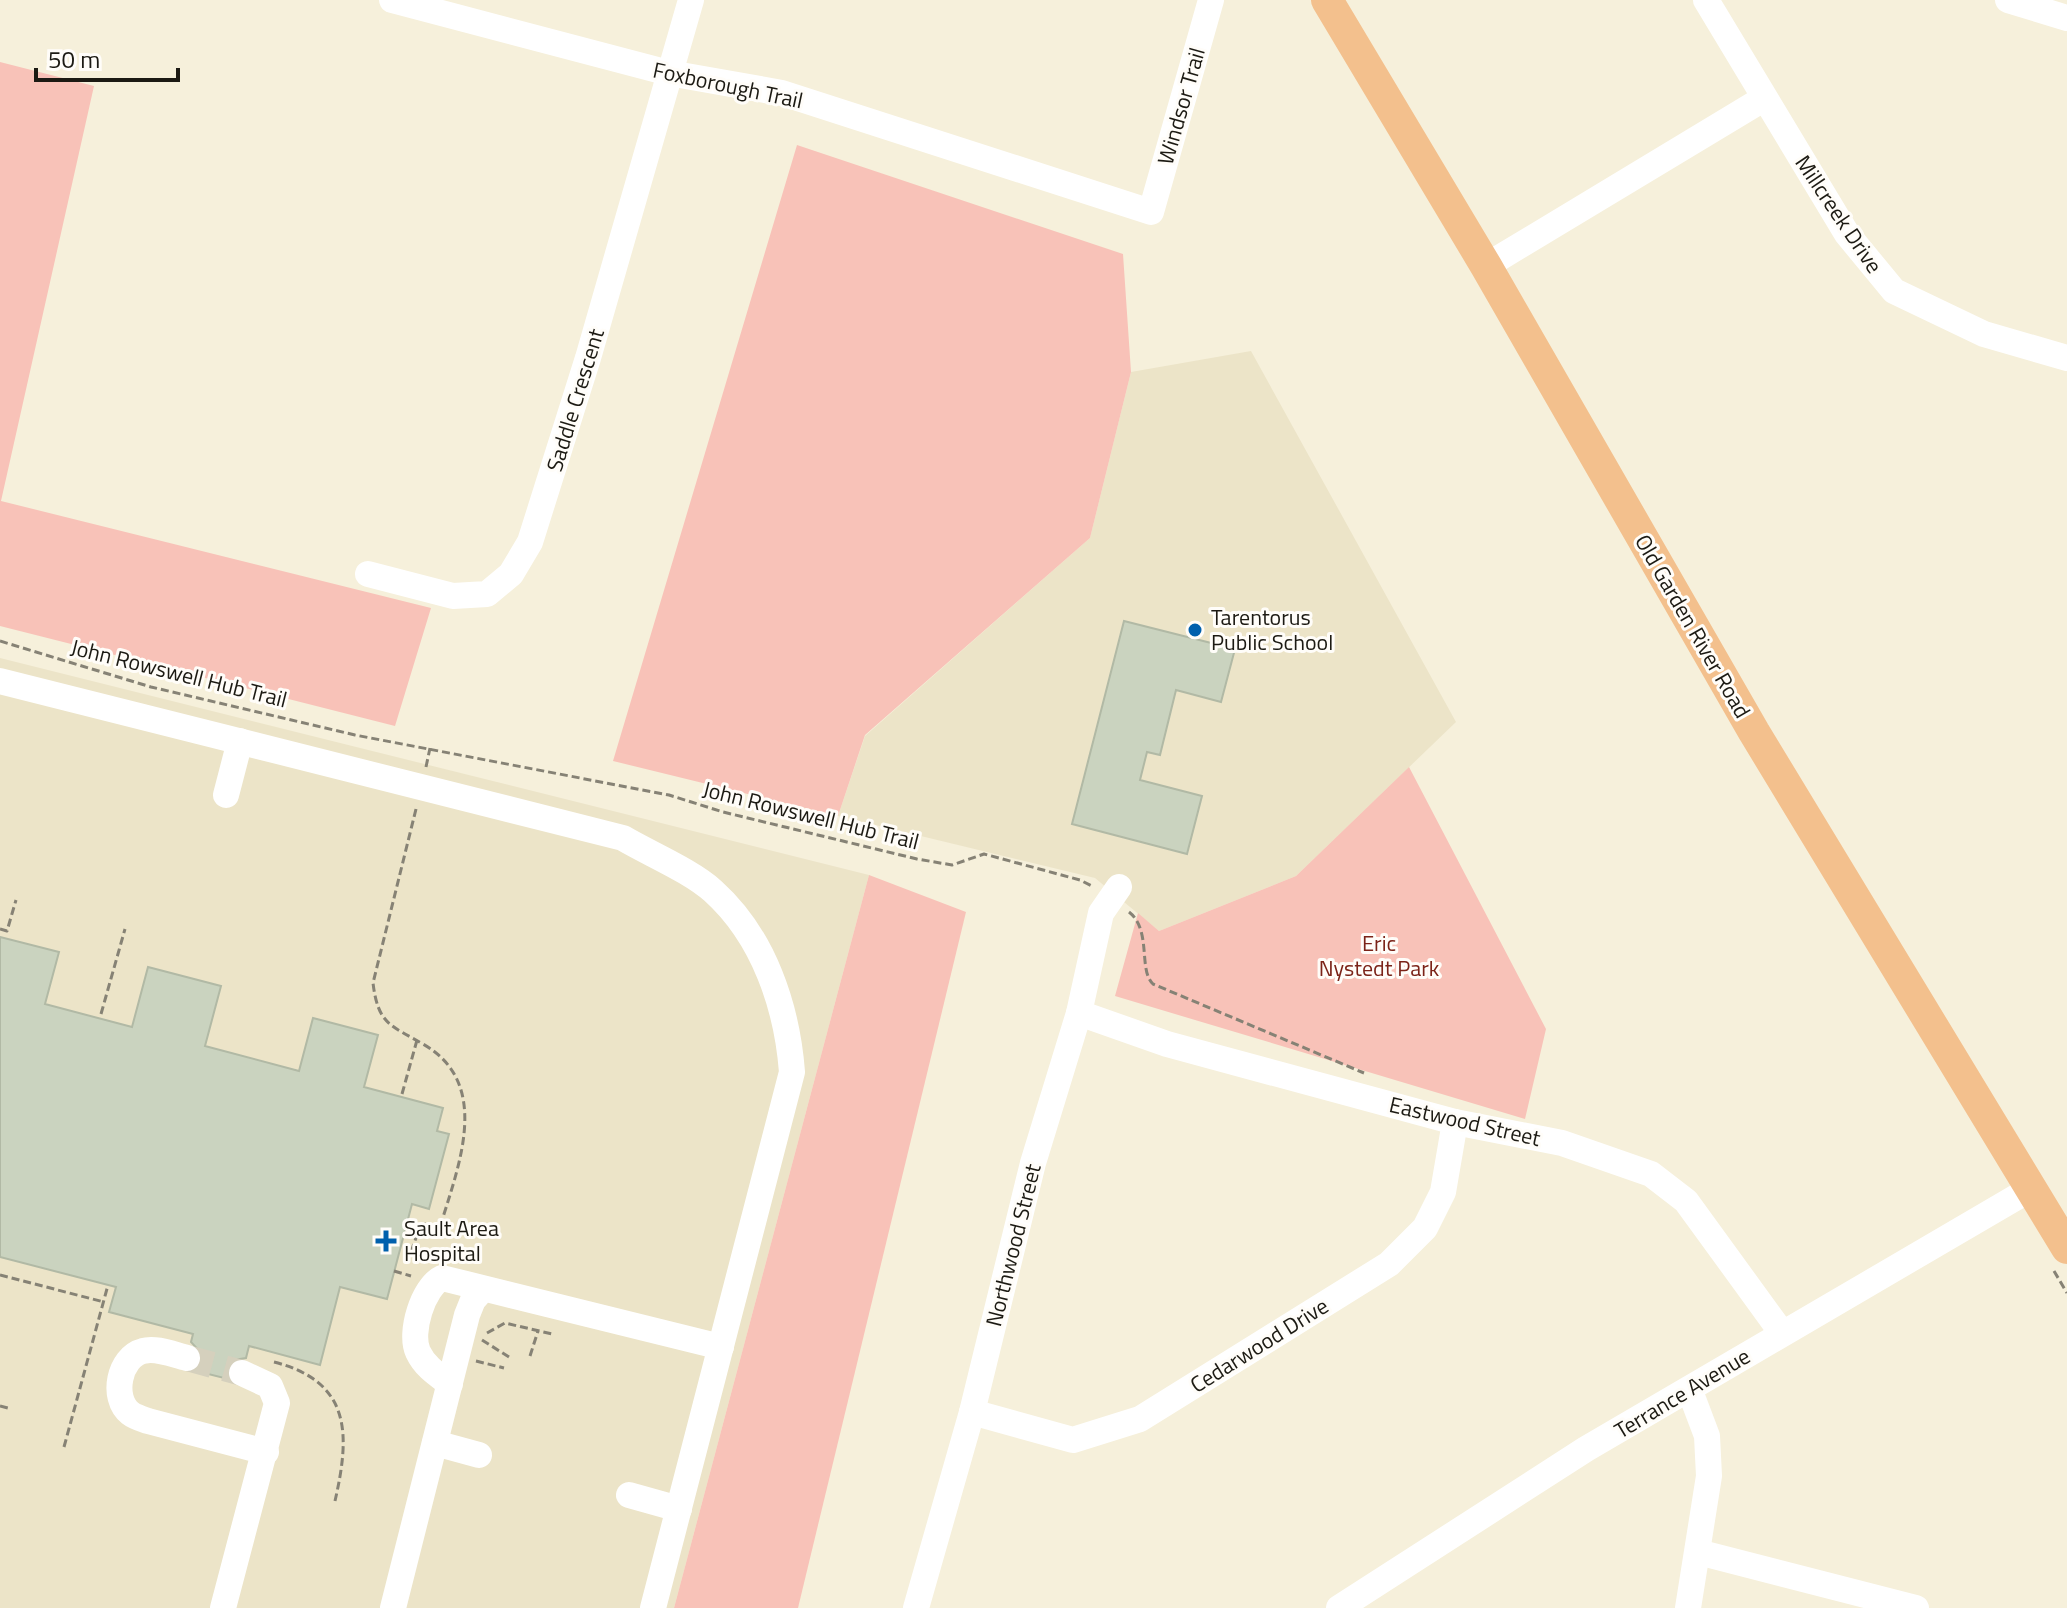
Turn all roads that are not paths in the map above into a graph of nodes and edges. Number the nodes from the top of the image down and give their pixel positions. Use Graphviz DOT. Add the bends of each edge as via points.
graph roads {
  1 [pos="392,0"];
  2 [pos="691,0"];
  3 [pos="1211,0"];
  4 [pos="1327,0"];
  5 [pos="1706,0"];
  6 [pos="2008,0"];
  7 [pos="2067,18"];
  8 [pos="669,73"];
  9 [pos="1763,99"];
  10 [pos="1151,212"];
  11 [pos="1486,266"];
  12 [pos="2067,358"];
  13 [pos="368,574"];
  14 [pos="0,681"];
  15 [pos="240,741"];
  16 [pos="226,795"];
  17 [pos="1115,893"];
  18 [pos="1079,1013"];
  19 [pos="1455,1122"];
  20 [pos="2032,1188"];
  21 [pos="2067,1248"];
  22 [pos="482,1290"];
  23 [pos="1782,1333"];
  24 [pos="721,1347"];
  25 [pos="187,1358"];
  26 [pos="242,1373"];
  27 [pos="450,1384"];
  28 [pos="1690,1391"];
  29 [pos="972,1412"];
  30 [pos="435,1443"];
  31 [pos="266,1452"];
  32 [pos="479,1455"];
  33 [pos="629,1495"];
  34 [pos="679,1509"];
  35 [pos="1698,1552"];
  36 [pos="223,1608"];
  37 [pos="393,1608"];
  38 [pos="653,1608"];
  39 [pos="916,1608"];
  40 [pos="1339,1608"];
  41 [pos="1688,1608"];
  42 [pos="1916,1608"];
  1 -- 8 [label="street, Foxborough Trail"];
  2 -- 8 [label="street, Saddle Crescent"];
  3 -- 10 [label="street, Windsor Trail"];
  4 -- 11 [label="main road, Old Garden River Road"];
  5 -- 9 [label="street, Millcreek Drive"];
  6 -- 7 [label="street"];
  8 -- 10 [label="street, Foxborough Trail" via="782,93"];
  8 -- 13 [label="street, Saddle Crescent" via="544,505 511,574 487,594 453,596"];
  9 -- 11 [label="street"];
  9 -- 12 [label="street, Millcreek Drive" via="1847,234 1894,291 1984,334"];
  11 -- 20 [label="main road, Old Garden River Road" via="1754,732"];
  14 -- 15 [label="street"];
  15 -- 16 [label="street"];
  15 -- 24 [label="street" via="623,838 713,891 758,948 781,1003 792,1072"];
  17 -- 18 [label="street, Northwood Street" via="1101,913"];
  18 -- 19 [label="street, Eastwood Street" via="1167,1044"];
  18 -- 29 [label="street, Northwood Street" via="1033,1163"];
  19 -- 23 [label="street, Eastwood Street" via="1562,1143 1651,1174 1686,1201"];
  19 -- 29 [label="street, Cedarwood Drive" via="1443,1192 1425,1228 1389,1264 1140,1419 1073,1440"];
  20 -- 21 [label="main road, Old Garden River Road"];
  20 -- 23 [label="street, Terrance Avenue"];
  22 -- 24 [label="street" via="500,1290"];
  22 -- 27 [label="street" via="473,1300"];
  22 -- 27 [label="street" via="442,1278 427,1291 414,1340 423,1361"];
  23 -- 28 [label="street, Terrance Avenue"];
  24 -- 34 [label="street"];
  25 -- 31 [label="street" via="152,1350 132,1357 119,1382 119,1394 130,1413"];
  26 -- 31 [label="street" via="275,1392 276,1413"];
  27 -- 30 [label="street"];
  28 -- 35 [label="street" via="1707,1436 1709,1476"];
  28 -- 40 [label="street, Terrance Avenue" via="1586,1449"];
  29 -- 39 [label="street, Northwood Street"];
  30 -- 32 [label="street"];
  30 -- 37 [label="street"];
  31 -- 36 [label="street"];
  33 -- 34 [label="street"];
  34 -- 38 [label="street"];
  35 -- 41 [label="street"];
  35 -- 42 [label="street"];
}
